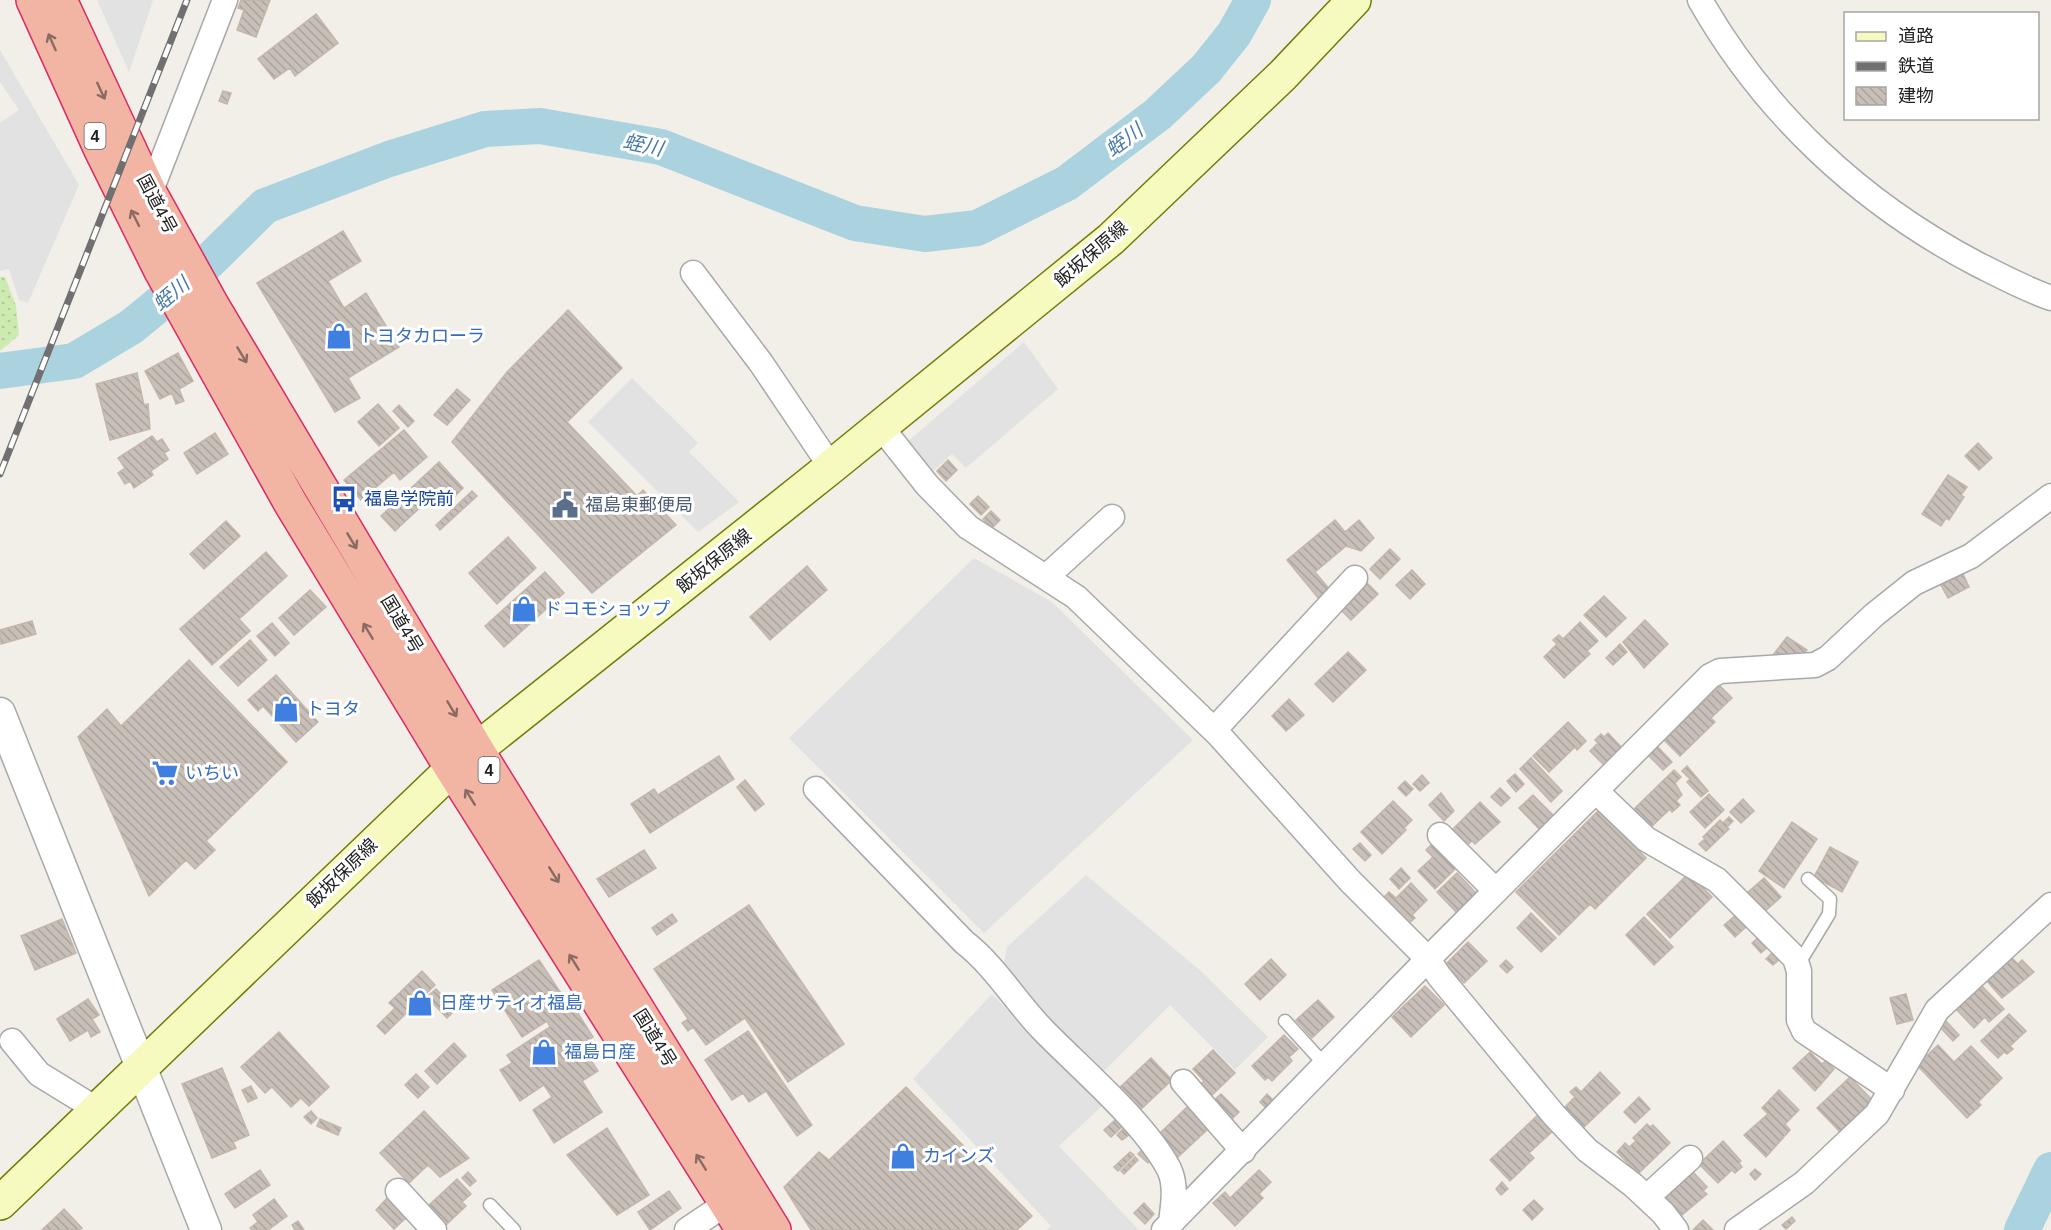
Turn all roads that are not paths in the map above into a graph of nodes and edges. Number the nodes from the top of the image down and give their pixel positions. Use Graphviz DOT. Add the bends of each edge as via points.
graph roads {
  1 [pos="33,0"];
  2 [pos="60,0"];
  3 [pos="225,0"];
  4 [pos="1354,0"];
  5 [pos="1700,0"];
  6 [pos="150,193"];
  7 [pos="173,262"];
  8 [pos="693,273"];
  9 [pos="2051,298"];
  10 [pos="882,427"];
  11 [pos="831,467"];
  12 [pos="2051,496"];
  13 [pos="1112,517"];
  14 [pos="1046,577"];
  15 [pos="1356,578"];
  16 [pos="0,713"];
  17 [pos="1214,729"];
  18 [pos="464,759"];
  19 [pos="816,789"];
  20 [pos="1596,791"];
  21 [pos="1440,835"];
  22 [pos="1808,879"];
  23 [pos="1496,891"];
  24 [pos="2051,905"];
  25 [pos="1428,959"];
  26 [pos="1798,965"];
  27 [pos="1285,1021"];
  28 [pos="12,1041"];
  29 [pos="1326,1066"];
  30 [pos="139,1068"];
  31 [pos="1183,1082"];
  32 [pos="1892,1090"];
  33 [pos="96,1109"];
  34 [pos="1243,1151"];
  35 [pos="1689,1158"];
  36 [pos="398,1191"];
  37 [pos="1647,1197"];
  38 [pos="0,1203"];
  39 [pos="490,1205"];
  40 [pos="735,1217"];
  41 [pos="1168,1227"];
  42 [pos="206,1230"];
  43 [pos="434,1230"];
  44 [pos="514,1230"];
  45 [pos="687,1230"];
  46 [pos="774,1230"];
  47 [pos="1676,1230"];
  48 [pos="1737,1230"];
  7 -- 1 [label="highway, 国道4号 / 4, one-way" via="101,150"];
  2 -- 6 [label="highway, 国道4号 / 4, one-way"];
  3 -- 6 [label="street"];
  4 -- 10 [label="main road, 飯坂保原線" via="1283,75 1111,239"];
  5 -- 9 [label="street" via="1759,87 1856,187 1939,244"];
  6 -- 7 [label="highway, 国道4号 / 4"];
  7 -- 18 [label="highway, 国道4号 / 4" via="291,504"];
  8 -- 11 [label="street" via="761,363"];
  10 -- 11 [label="main road, 飯坂保原線"];
  10 -- 14 [label="street" via="927,485 968,527"];
  11 -- 18 [label="main road, 飯坂保原線"];
  12 -- 20 [label="street" via="1971,555 1914,583 1815,666 1720,671 1710,676"];
  13 -- 14 [label="street"];
  14 -- 17 [label="street" via="1076,597"];
  15 -- 17 [label="street"];
  16 -- 30 [label="street"];
  17 -- 25 [label="street" via="1350,881"];
  18 -- 30 [label="main road, 飯坂保原線"];
  40 -- 18 [label="highway, 国道4号 / 4, one-way"];
  18 -- 46 [label="highway, 国道4号 / 4, one-way"];
  19 -- 41 [label="street" via="981,956 1013,997 1137,1128 1174,1183"];
  20 -- 23 [label="street"];
  20 -- 26 [label="street" via="1646,839 1717,880"];
  21 -- 23 [label="street"];
  22 -- 26 [label="lane" via="1830,899 1829,914"];
  23 -- 25 [label="street"];
  24 -- 32 [label="street" via="1937,1010"];
  25 -- 29 [label="street"];
  25 -- 37 [label="street" via="1554,1115 1587,1150"];
  26 -- 32 [label="street" via="1799,1020 1804,1031"];
  27 -- 29 [label="lane"];
  28 -- 33 [label="street" via="39,1074"];
  29 -- 34 [label="street"];
  30 -- 33 [label="main road, 飯坂保原線"];
  30 -- 42 [label="street"];
  31 -- 34 [label="street"];
  32 -- 48 [label="street" via="1877,1114 1804,1183"];
  33 -- 38 [label="main road, 飯坂保原線"];
  34 -- 41 [label="street"];
  35 -- 37 [label="street"];
  36 -- 43 [label="street"];
  37 -- 47 [label="street"];
  39 -- 44 [label="lane"];
  40 -- 45 [label="street"];
}
